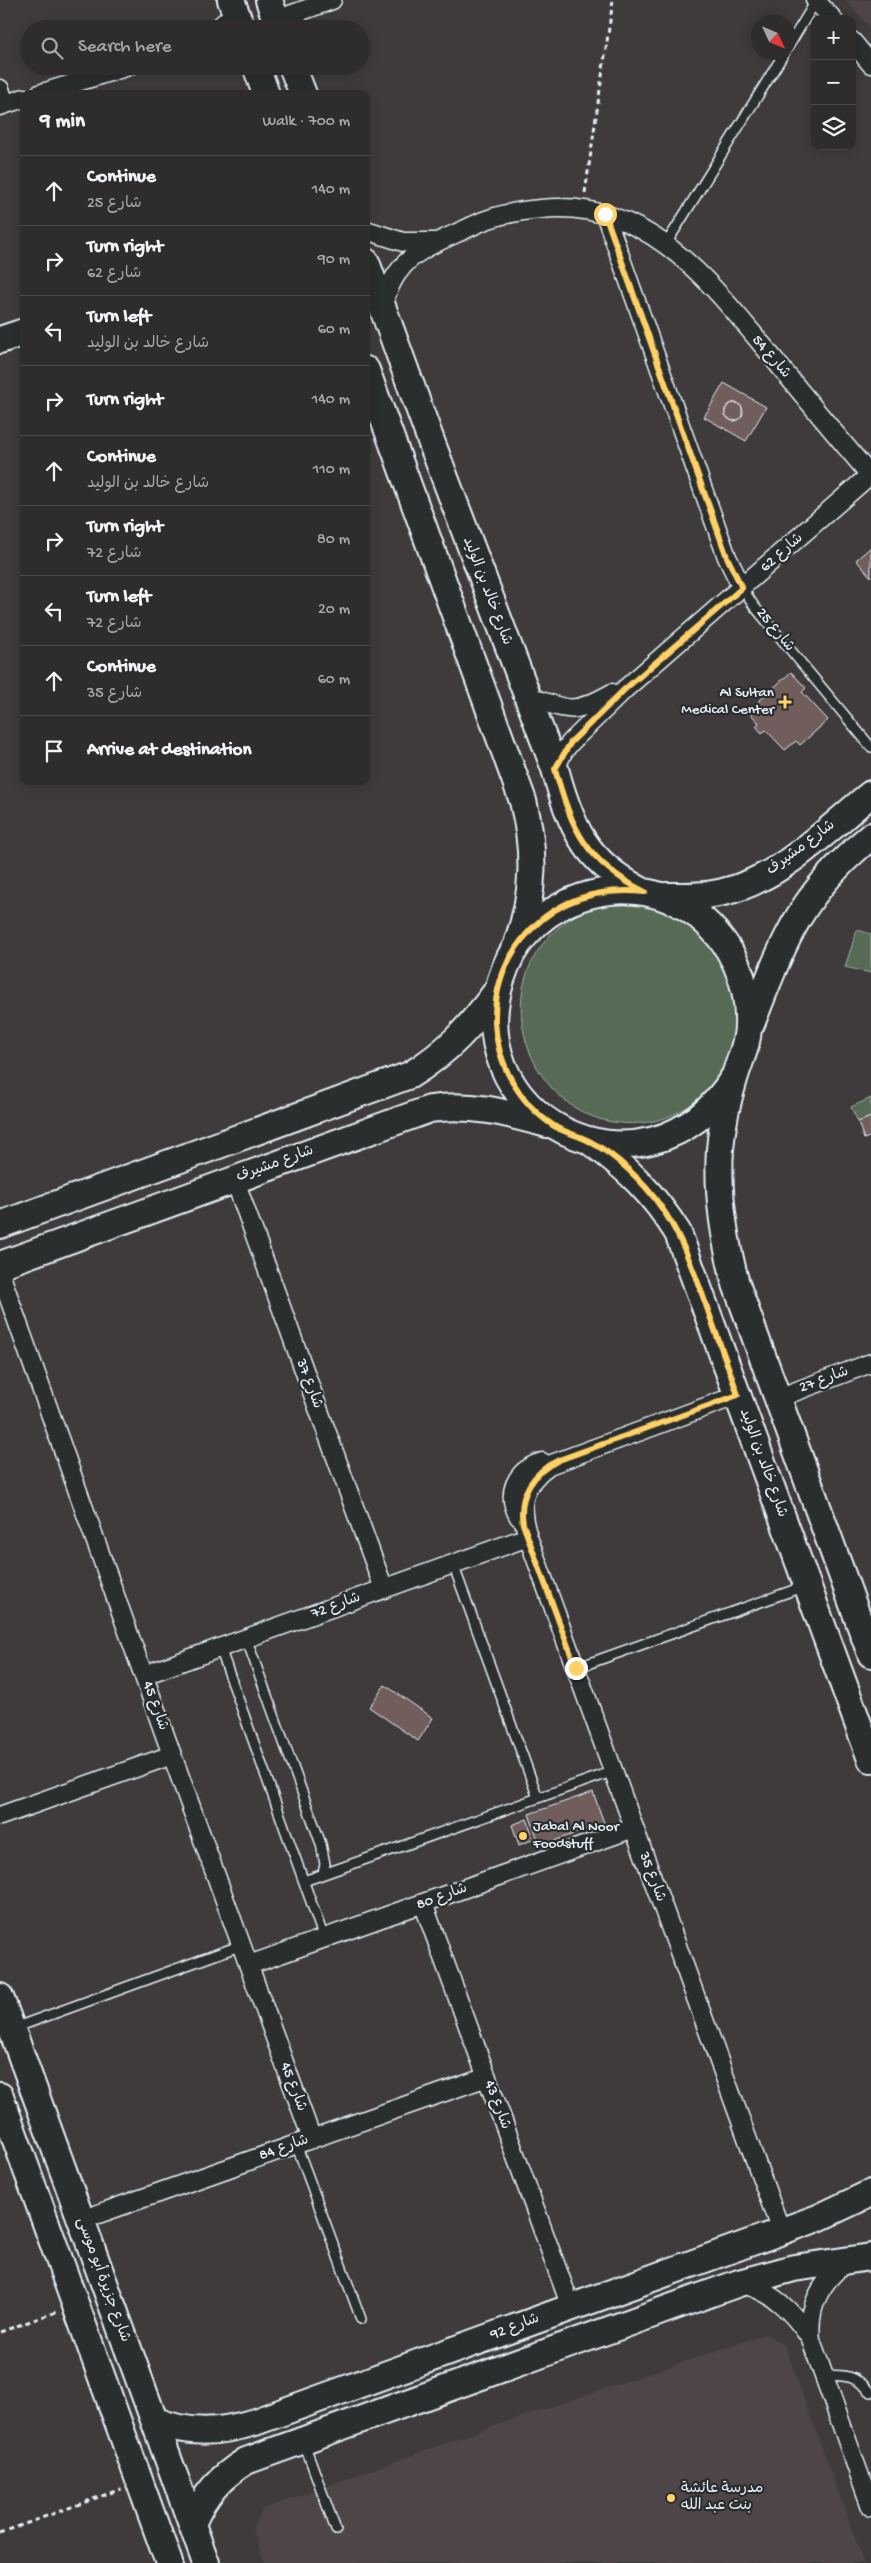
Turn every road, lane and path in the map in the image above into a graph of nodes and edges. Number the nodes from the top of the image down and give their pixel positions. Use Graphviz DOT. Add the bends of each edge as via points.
graph roads {
  1 [pos="332,0"];
  2 [pos="613,0"];
  3 [pos="816,1"];
  4 [pos="829,15"];
  5 [pos="274,16"];
  6 [pos="796,34"];
  7 [pos="856,46"];
  8 [pos="780,60"];
  9 [pos="871,64"];
  10 [pos="100,75"];
  11 [pos="259,75"];
  12 [pos="296,75"];
  13 [pos="51,90"];
  14 [pos="265,90"];
  15 [pos="301,90"];
  16 [pos="20,98"];
  17 [pos="2,100"];
  18 [pos="582,209"];
  19 [pos="605,214"];
  20 [pos="370,231"];
  21 [pos="439,242"];
  22 [pos="666,244"];
  23 [pos="370,273"];
  24 [pos="382,305"];
  25 [pos="20,334"];
  26 [pos="0,342"];
  27 [pos="20,342"];
  28 [pos="370,380"];
  29 [pos="412,391"];
  30 [pos="379,402"];
  31 [pos="870,475"];
  32 [pos="742,588"];
  33 [pos="625,689"];
  34 [pos="526,696"];
  35 [pos="871,747"];
  36 [pos="555,769"];
  37 [pos="871,794"];
  38 [pos="871,836"];
  39 [pos="656,894"];
  40 [pos="516,948"];
  41 [pos="497,991"];
  42 [pos="748,1029"];
  43 [pos="734,1077"];
  44 [pos="555,1127"];
  45 [pos="589,1141"];
  46 [pos="234,1178"];
  47 [pos="0,1225"];
  48 [pos="0,1265"];
  49 [pos="0,1273"];
  50 [pos="871,1363"];
  51 [pos="738,1395"];
  52 [pos="778,1398"];
  53 [pos="526,1531"];
  54 [pos="453,1564"];
  55 [pos="807,1586"];
  56 [pos="384,1589"];
  57 [pos="246,1638"];
  58 [pos="220,1648"];
  59 [pos="871,1654"];
  60 [pos="576,1668"];
  61 [pos="144,1675"];
  62 [pos="172,1754"];
  63 [pos="871,1760"];
  64 [pos="614,1771"];
  65 [pos="538,1798"];
  66 [pos="0,1816"];
  67 [pos="634,1828"];
  68 [pos="323,1874"];
  69 [pos="304,1881"];
  70 [pos="423,1903"];
  71 [pos="324,1938"];
  72 [pos="242,1945"];
  73 [pos="249,1965"];
  74 [pos="0,1997"];
  75 [pos="12,2029"];
  76 [pos="487,2077"];
  77 [pos="0,2096"];
  78 [pos="304,2141"];
  79 [pos="0,2142"];
  80 [pos="22,2156"];
  81 [pos="871,2193"];
  82 [pos="81,2220"];
  83 [pos="781,2231"];
  84 [pos="861,2258"];
  85 [pos="739,2283"];
  86 [pos="76,2305"];
  87 [pos="571,2307"];
  88 [pos="361,2318"];
  89 [pos="0,2332"];
  90 [pos="811,2340"];
  91 [pos="824,2376"];
  92 [pos="871,2392"];
  93 [pos="278,2413"];
  94 [pos="154,2420"];
  95 [pos="295,2444"];
  96 [pos="140,2482"];
  97 [pos="871,2507"];
  98 [pos="192,2524"];
  99 [pos="336,2530"];
  100 [pos="0,2533"];
  101 [pos="169,2563"];
  102 [pos="206,2563"];
  1 -- 5 [label="street"];
  2 -- 18 [label="path"];
  3 -- 4 [label="street"];
  3 -- 6 [label="lane"];
  7 -- 9 [label="street"];
  8 -- 22 [label="lane"];
  10 -- 13 [label="street"];
  11 -- 14 [label="main road"];
  12 -- 15 [label="main road"];
  16 -- 17 [label="street"];
  18 -- 19 [label="street, شارع 54"];
  18 -- 21 [label="street, شارع 54" via="562,207 490,217"];
  19 -- 22 [label="street, شارع 54"];
  19 -- 32 [label="street, شارع 25" via="727,557"];
  20 -- 21 [label="street, شارع 54" via="403,242"];
  21 -- 24 [label="street, شارع 54" via="412,258 398,271"];
  22 -- 31 [label="street, شارع 54" via="728,303"];
  23 -- 24 [label="main road, شارع خالد بن الوليد"];
  24 -- 29 [label="main road, شارع خالد بن الوليد"];
  25 -- 26 [label="main road"];
  26 -- 27 [label="main road"];
  28 -- 30 [label="main road"];
  29 -- 30 [label="main road"];
  29 -- 34 [label="main road, شارع خالد بن الوليد"];
  30 -- 40 [label="main road" via="523,801 530,830 532,890"];
  31 -- 32 [label="street, شارع 62"];
  32 -- 33 [label="street, شارع 62"];
  32 -- 35 [label="lane, شارع 25"];
  33 -- 34 [label="street, شارع 62" via="587,707 571,710"];
  33 -- 36 [label="street, شارع 62" via="571,742"];
  34 -- 36 [label="main road, شارع خالد بن الوليد"];
  36 -- 39 [label="main road, شارع خالد بن الوليد" via="566,810 589,850 618,877"];
  37 -- 39 [label="main road, شارع مشيرف" via="776,870 750,883 723,892 695,896"];
  38 -- 42 [label="main road" via="823,881 798,915 782,945"];
  39 -- 40 [label="main road, شارع مشيرف" via="624,890 603,892 563,905 545,917"];
  39 -- 42 [label="main road, شارع خالد بن الوليد" via="706,922 723,940 744,982 749,1005"];
  40 -- 41 [label="main road"];
  41 -- 44 [label="main road" via="496,1036 504,1065 522,1097"];
  41 -- 47 [label="main road" via="455,1042 410,1074"];
  42 -- 43 [label="main road" via="744,1054"];
  43 -- 45 [label="main road" via="704,1114 664,1138 626,1145"];
  43 -- 52 [label="main road" via="720,1146 721,1215 736,1284"];
  44 -- 45 [label="main road"];
  44 -- 46 [label="main road, شارع مشيرف" via="499,1110 453,1106 430,1109"];
  45 -- 51 [label="main road, شارع خالد بن الوليد" via="640,1181 678,1233"];
  46 -- 48 [label="main road, شارع مشيرف"];
  46 -- 56 [label="street, شارع 37"];
  49 -- 61 [label="street, شارع 45"];
  50 -- 52 [label="street, شارع 27"];
  51 -- 53 [label="street" via="559,1460 530,1467 520,1474 512,1497 514,1509"];
  51 -- 55 [label="main road, شارع خالد بن الوليد"];
  52 -- 59 [label="main road"];
  53 -- 54 [label="street, شارع 72"];
  53 -- 60 [label="street, شارع 35"];
  54 -- 56 [label="street, شارع 72"];
  54 -- 65 [label="lane"];
  55 -- 60 [label="lane"];
  55 -- 63 [label="main road, شارع خالد بن الوليد"];
  56 -- 57 [label="street, شارع 72"];
  57 -- 58 [label="street, شارع 72"];
  57 -- 68 [label="lane" via="321,1844"];
  58 -- 61 [label="street, شارع 72"];
  58 -- 69 [label="lane"];
  60 -- 64 [label="street, شارع 35"];
  61 -- 62 [label="street, شارع 45"];
  62 -- 66 [label="street"];
  62 -- 72 [label="street, شارع 45"];
  64 -- 65 [label="lane"];
  64 -- 67 [label="street, شارع 35"];
  65 -- 68 [label="lane"];
  67 -- 70 [label="street, شارع 80"];
  67 -- 83 [label="street, شارع 35"];
  68 -- 69 [label="lane"];
  69 -- 71 [label="lane"];
  70 -- 71 [label="street, شارع 80"];
  70 -- 76 [label="street, شارع 43"];
  71 -- 73 [label="street, شارع 80"];
  72 -- 73 [label="street, شارع 45"];
  72 -- 75 [label="lane"];
  73 -- 78 [label="street, شارع 45"];
  74 -- 75 [label="main road, شارع جزيرة أبو موسى"];
  75 -- 82 [label="main road, شارع جزيرة أبو موسى"];
  76 -- 78 [label="street, شارع 84"];
  76 -- 87 [label="street, شارع 43"];
  77 -- 80 [label="main road"];
  78 -- 82 [label="street, شارع 84"];
  78 -- 88 [label="lane"];
  79 -- 80 [label="main road"];
  80 -- 86 [label="main road"];
  81 -- 83 [label="main road, شارع 92"];
  82 -- 94 [label="main road, شارع جزيرة أبو موسى"];
  83 -- 87 [label="main road, شارع 92"];
  84 -- 85 [label="main road" via="784,2270"];
  84 -- 90 [label="street" via="836,2270 823,2286 809,2322"];
  85 -- 90 [label="street" via="774,2296 789,2309"];
  85 -- 95 [label="main road"];
  86 -- 89 [label="path"];
  86 -- 96 [label="main road"];
  87 -- 93 [label="main road, شارع 92"];
  90 -- 91 [label="street"];
  91 -- 92 [label="lane" via="849,2376"];
  91 -- 97 [label="street"];
  93 -- 94 [label="main road, شارع 92" via="234,2429 214,2432 172,2428"];
  93 -- 95 [label="main road" via="272,2429 274,2438 280,2444"];
  94 -- 98 [label="main road, شارع جزيرة أبو موسى"];
  95 -- 98 [label="main road" via="246,2461 228,2472 200,2505"];
  95 -- 99 [label="lane"];
  96 -- 100 [label="path"];
  96 -- 101 [label="main road"];
  98 -- 102 [label="main road, شارع جزيرة أبو موسى"];
}
